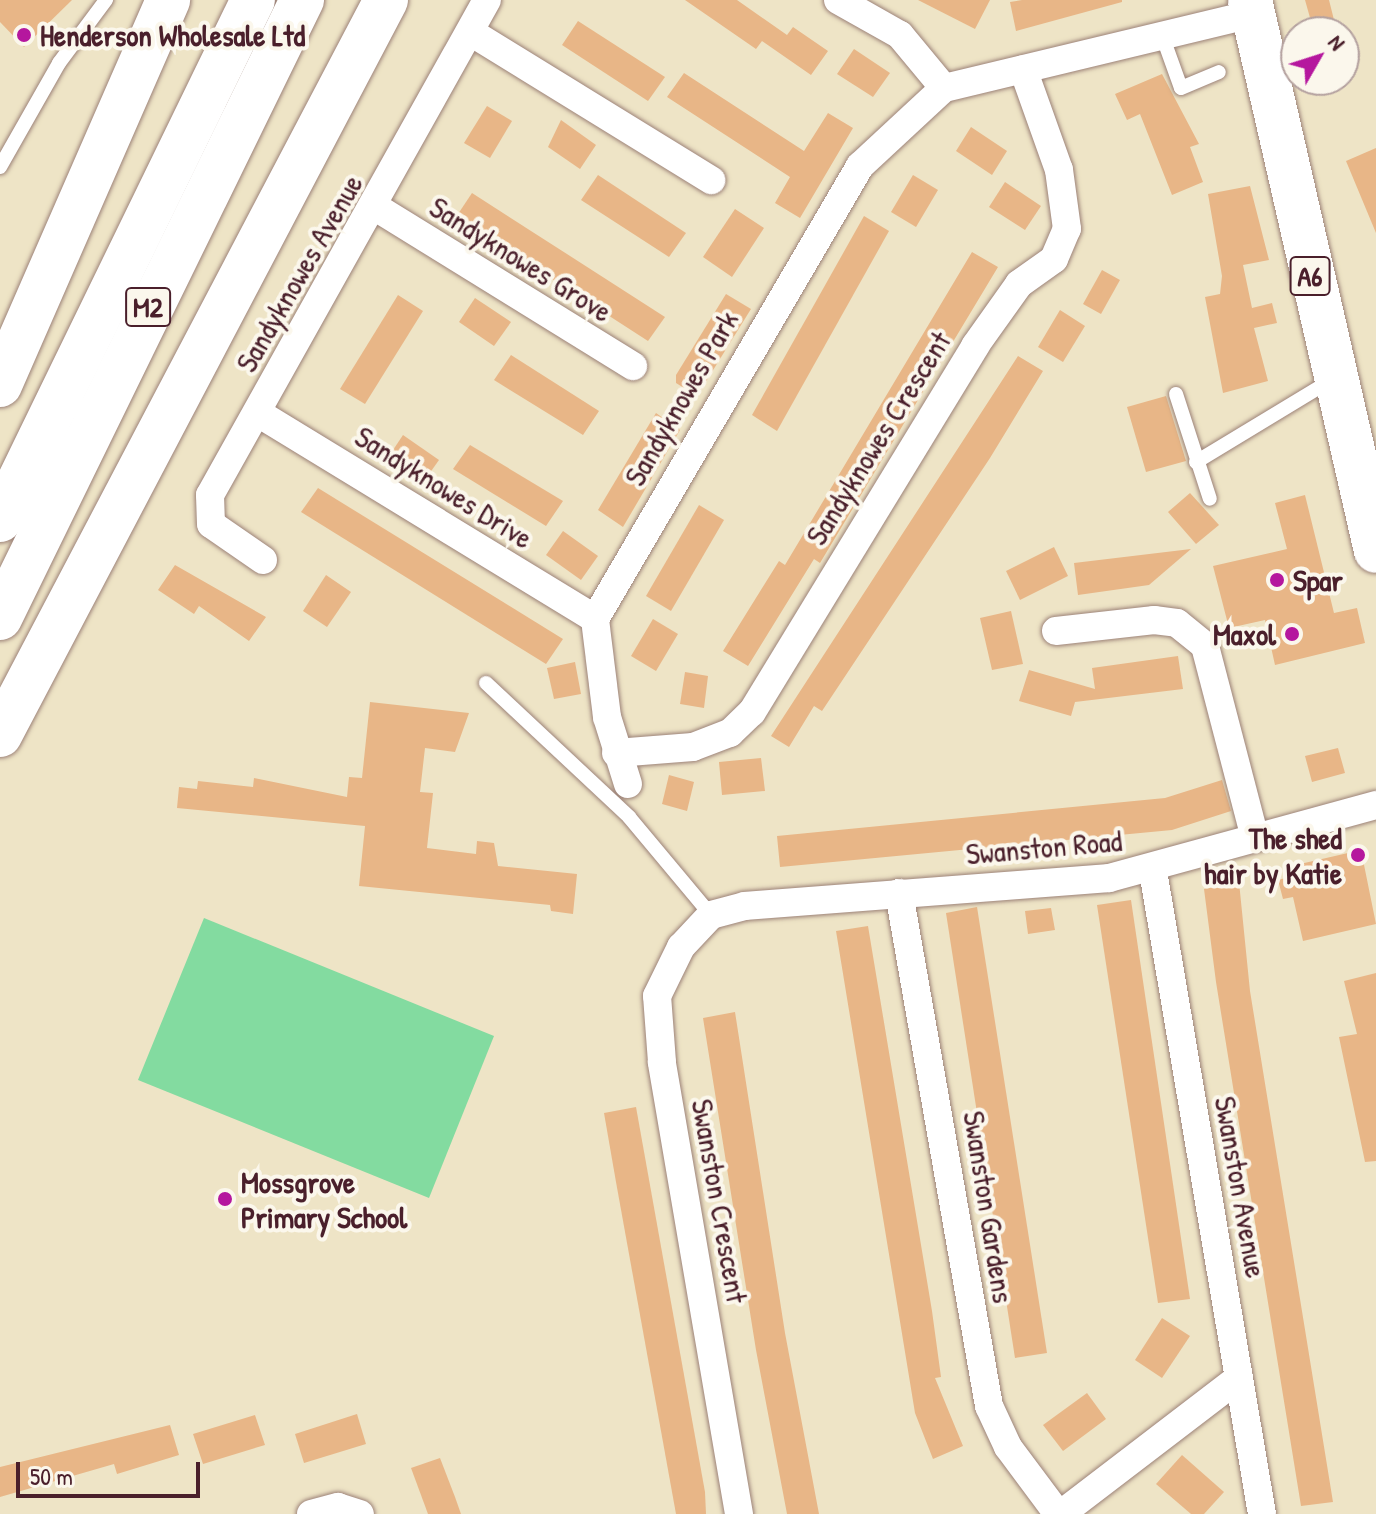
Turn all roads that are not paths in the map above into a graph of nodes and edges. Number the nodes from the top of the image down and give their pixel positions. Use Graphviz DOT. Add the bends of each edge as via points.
graph roads {
  1 [pos="106,0"];
  2 [pos="168,0"];
  3 [pos="253,0"];
  4 [pos="302,0"];
  5 [pos="386,0"];
  6 [pos="487,0"];
  7 [pos="838,0"];
  8 [pos="1252,7"];
  9 [pos="472,33"];
  10 [pos="1162,35"];
  11 [pos="1023,69"];
  12 [pos="1219,72"];
  13 [pos="944,88"];
  14 [pos="0,167"];
  15 [pos="711,180"];
  16 [pos="377,208"];
  17 [pos="633,366"];
  18 [pos="1334,379"];
  19 [pos="0,385"];
  20 [pos="1176,394"];
  21 [pos="258,413"];
  22 [pos="1196,462"];
  23 [pos="1210,499"];
  24 [pos="0,520"];
  25 [pos="1376,551"];
  26 [pos="263,560"];
  27 [pos="0,618"];
  28 [pos="595,619"];
  29 [pos="1056,631"];
  30 [pos="34,670"];
  31 [pos="486,683"];
  32 [pos="0,735"];
  33 [pos="616,753"];
  34 [pos="0,762"];
  35 [pos="628,784"];
  36 [pos="1376,805"];
  37 [pos="1255,838"];
  38 [pos="1153,871"];
  39 [pos="899,893"];
  40 [pos="711,915"];
  41 [pos="1239,1378"];
  42 [pos="311,1514"];
  43 [pos="360,1514"];
  44 [pos="739,1514"];
  45 [pos="1060,1514"];
  46 [pos="1262,1514"];
  1 -- 14 [label="lane" via="59,63"];
  2 -- 19 [label="main road"];
  3 -- 24 [label="main road, M2"];
  4 -- 27 [label="main road, M2"];
  5 -- 30 [label="main road"];
  6 -- 9 [label="street, Sandyknowes Avenue"];
  7 -- 13 [label="street" via="900,35"];
  8 -- 10 [label="street"];
  8 -- 18 [label="main road, A6"];
  9 -- 15 [label="street"];
  9 -- 16 [label="street, Sandyknowes Avenue"];
  10 -- 11 [label="street"];
  10 -- 12 [label="lane" via="1181,88"];
  11 -- 13 [label="street"];
  11 -- 33 [label="street, Sandyknowes Crescent" via="1059,170 1067,229 1054,259 1019,284 975,346 752,712 730,733 693,747"];
  13 -- 28 [label="street, Sandyknowes Park" via="860,166"];
  16 -- 17 [label="street, Sandyknowes Grove"];
  16 -- 21 [label="street, Sandyknowes Avenue"];
  18 -- 22 [label="lane"];
  18 -- 25 [label="main road, A6"];
  20 -- 22 [label="lane"];
  21 -- 26 [label="street, Sandyknowes Avenue" via="210,495 211,524"];
  21 -- 28 [label="street, Sandyknowes Drive"];
  22 -- 23 [label="lane"];
  28 -- 33 [label="street"];
  29 -- 37 [label="street" via="1154,620 1177,623 1205,646"];
  30 -- 32 [label="main road"];
  30 -- 34 [label="main road"];
  31 -- 40 [label="lane" via="629,817"];
  33 -- 35 [label="street"];
  36 -- 37 [label="street, Swanston Road"];
  37 -- 38 [label="street, Swanston Road"];
  38 -- 39 [label="street, Swanston Road"];
  38 -- 41 [label="street, Swanston Avenue"];
  39 -- 40 [label="street, Swanston Road"];
  39 -- 45 [label="street, Swanston Gardens" via="989,1406 1008,1447"];
  40 -- 44 [label="street, Swanston Crescent" via="681,947 657,996"];
  41 -- 45 [label="street"];
  41 -- 46 [label="street, Swanston Avenue"];
  42 -- 43 [label="street" via="338,1507"];
}
